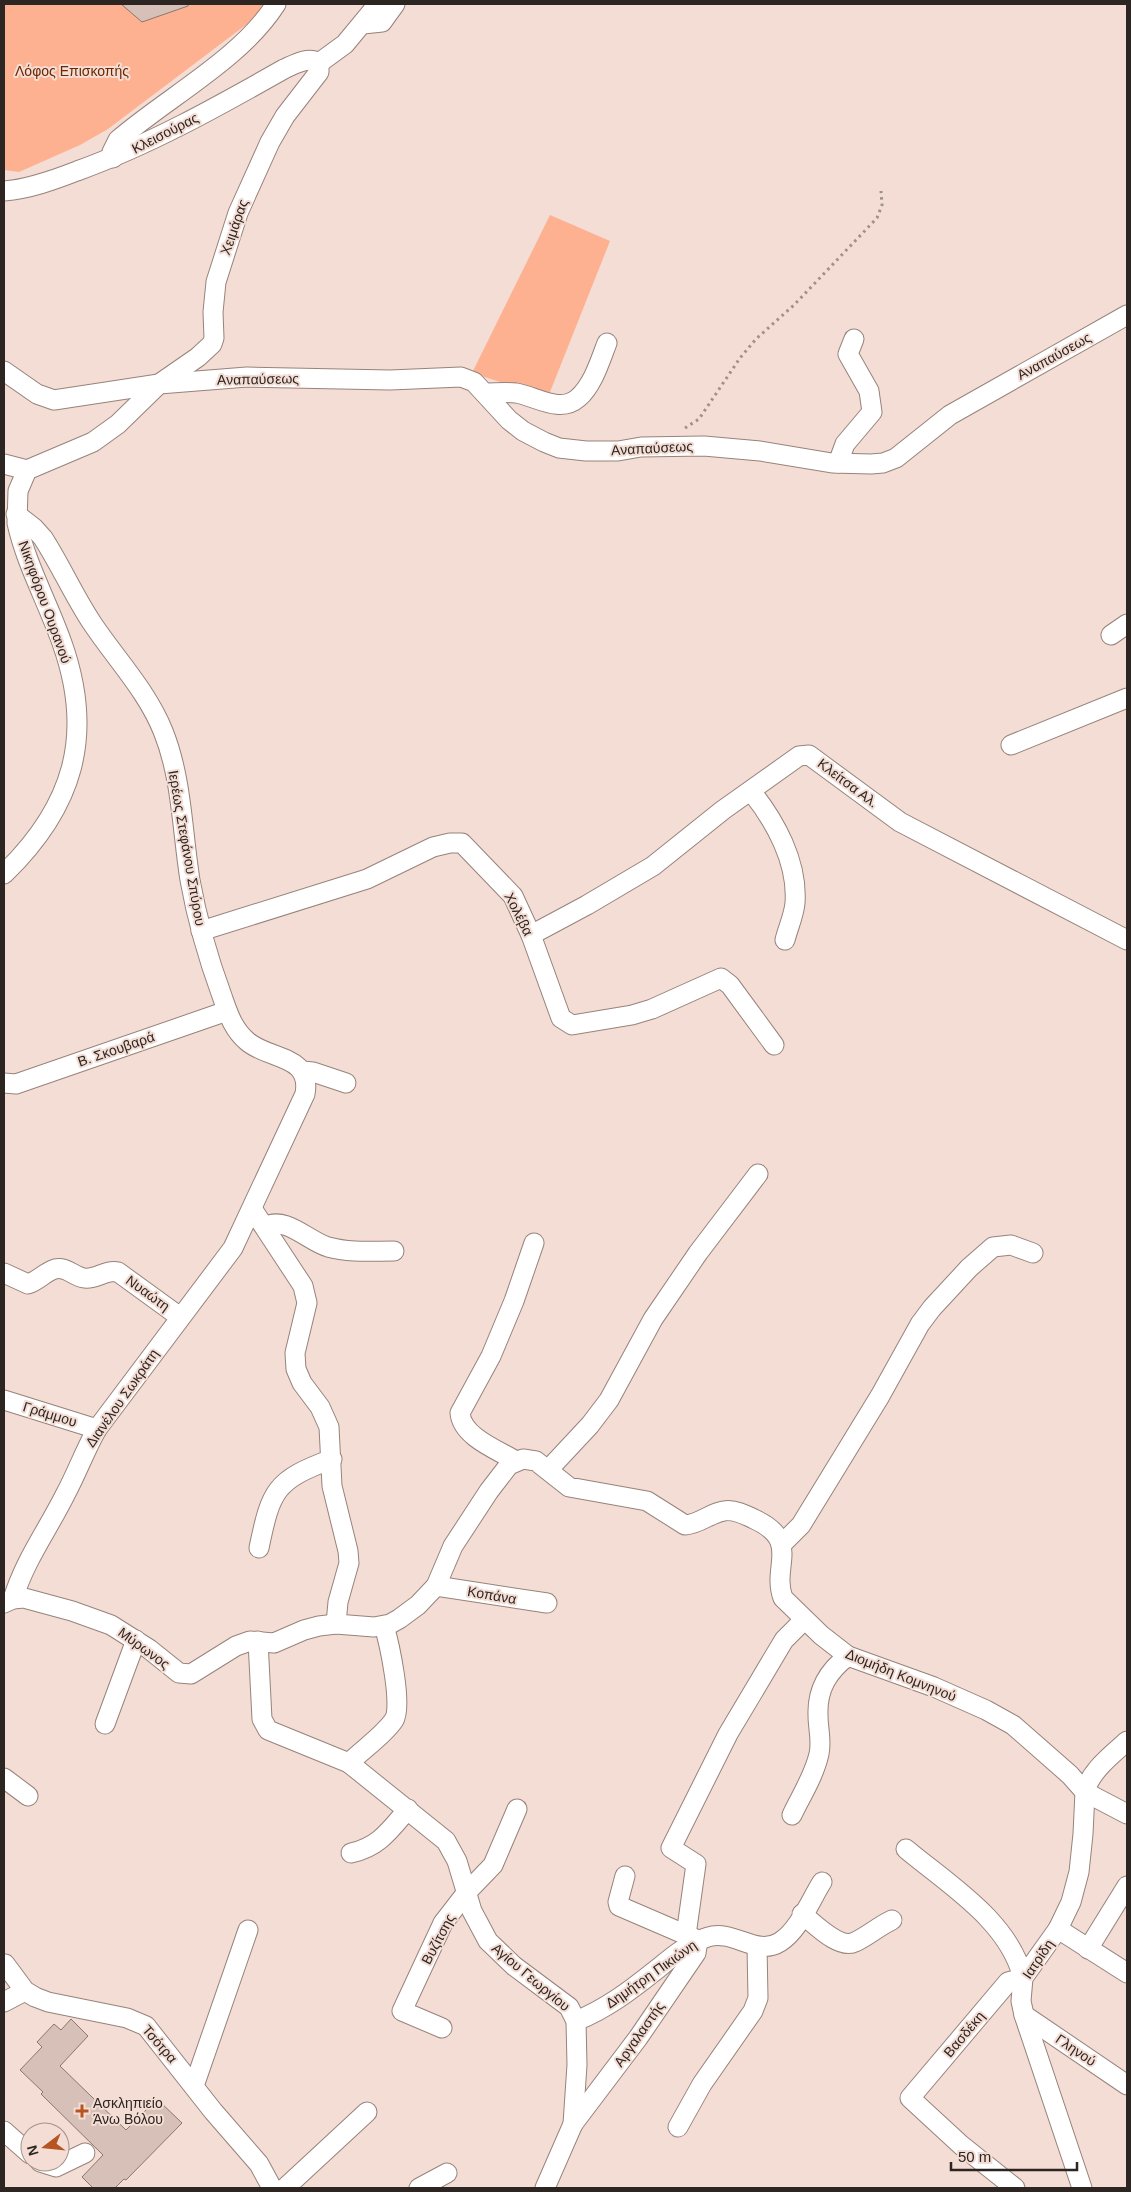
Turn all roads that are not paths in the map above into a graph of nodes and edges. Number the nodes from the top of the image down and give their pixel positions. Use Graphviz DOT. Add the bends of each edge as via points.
graph roads {
  1 [pos="276,4"];
  2 [pos="378,4"];
  3 [pos="395,4"];
  4 [pos="363,24"];
  5 [pos="319,63"];
  6 [pos="113,158"];
  7 [pos="4,191"];
  8 [pos="1127,315"];
  9 [pos="854,339"];
  10 [pos="607,343"];
  11 [pos="4,371"];
  12 [pos="159,384"];
  13 [pos="485,393"];
  14 [pos="838,463"];
  15 [pos="4,464"];
  16 [pos="27,470"];
  17 [pos="16,514"];
  18 [pos="1127,624"];
  19 [pos="1111,635"];
  20 [pos="1127,698"];
  21 [pos="1011,745"];
  22 [pos="751,791"];
  23 [pos="4,874"];
  24 [pos="201,931"];
  25 [pos="531,935"];
  26 [pos="785,940"];
  27 [pos="1127,940"];
  28 [pos="228,1011"];
  29 [pos="774,1044"];
  30 [pos="302,1071"];
  31 [pos="4,1083"];
  32 [pos="346,1083"];
  33 [pos="758,1174"];
  34 [pos="253,1210"];
  35 [pos="265,1227"];
  36 [pos="534,1243"];
  37 [pos="394,1251"];
  38 [pos="1033,1253"];
  39 [pos="4,1273"];
  40 [pos="180,1317"];
  41 [pos="4,1400"];
  42 [pos="97,1429"];
  43 [pos="332,1459"];
  44 [pos="516,1461"];
  45 [pos="548,1470"];
  46 [pos="781,1545"];
  47 [pos="259,1548"];
  48 [pos="436,1586"];
  49 [pos="8,1601"];
  50 [pos="547,1603"];
  51 [pos="804,1620"];
  52 [pos="336,1624"];
  53 [pos="384,1626"];
  54 [pos="136,1640"];
  55 [pos="258,1641"];
  56 [pos="848,1656"];
  57 [pos="105,1724"];
  58 [pos="1127,1741"];
  59 [pos="349,1763"];
  60 [pos="4,1778"];
  61 [pos="1085,1792"];
  62 [pos="28,1796"];
  63 [pos="408,1809"];
  64 [pos="517,1809"];
  65 [pos="1127,1814"];
  66 [pos="792,1815"];
  67 [pos="906,1849"];
  68 [pos="351,1853"];
  69 [pos="625,1876"];
  70 [pos="822,1882"];
  71 [pos="1127,1886"];
  72 [pos="467,1892"];
  73 [pos="802,1914"];
  74 [pos="892,1920"];
  75 [pos="1058,1929"];
  76 [pos="248,1930"];
  77 [pos="692,1938"];
  78 [pos="757,1946"];
  79 [pos="1088,1949"];
  80 [pos="5,1964"];
  81 [pos="1127,1973"];
  82 [pos="1023,1978"];
  83 [pos="25,1991"];
  84 [pos="4,2002"];
  85 [pos="1024,2015"];
  86 [pos="576,2021"];
  87 [pos="442,2028"];
  88 [pos="1127,2085"];
  89 [pos="194,2086"];
  90 [pos="368,2112"];
  91 [pos="574,2124"];
  92 [pos="678,2126"];
  93 [pos="4,2131"];
  94 [pos="20,2145"];
  95 [pos="85,2153"];
  96 [pos="70,2160"];
  97 [pos="447,2173"];
  98 [pos="272,2188"];
  99 [pos="285,2188"];
  100 [pos="419,2188"];
  101 [pos="545,2188"];
  102 [pos="1015,2188"];
  103 [pos="1082,2188"];
  1 -- 6 [label="street" via="242,43 118,140 112,152"];
  2 -- 4 [label="street"];
  3 -- 4 [label="street" via="382,22"];
  4 -- 5 [label="street" via="345,44"];
  5 -- 6 [label="street, Κλεισούρας" via="303,61 284,69"];
  5 -- 12 [label="street, Χειμάρας" via="319,72 270,142 238,213 216,282 212,344"];
  6 -- 7 [label="street, Κλεισούρας" via="40,184"];
  8 -- 14 [label="street, Αναπαύσεως" via="950,415 896,458 871,464"];
  9 -- 14 [label="street" via="848,354 869,391 872,412 845,444"];
  10 -- 13 [label="street" via="587,386 578,398 565,404 551,404 516,393"];
  11 -- 12 [label="street, Αναπαύσεως" via="36,394 54,400"];
  12 -- 13 [label="street, Αναπαύσεως" via="247,377 390,380 454,377 474,382"];
  12 -- 16 [label="street" via="118,424 93,442"];
  13 -- 14 [label="street, Αναπαύσεως" via="523,431 559,448 618,451 641,447 704,446"];
  15 -- 16 [label="street"];
  16 -- 17 [label="street, Νικηφόρου Ουρανού" via="18,491"];
  17 -- 23 [label="street, Νικηφόρου Ουρανού" via="18,531 62,644 75,688 78,712 73,760 56,810 41,834"];
  17 -- 24 [label="street, Ιερέως Στεφάνου Σπύρου" via="43,538 85,613 133,680 163,730 176,778"];
  18 -- 19 [label="street"];
  20 -- 21 [label="street"];
  22 -- 25 [label="street, Κλείτσα Αλ." via="653,866"];
  22 -- 26 [label="street" via="774,824 794,878 795,904"];
  22 -- 27 [label="street, Κλείτσα Αλ." via="799,756 809,755 900,822"];
  24 -- 25 [label="street, Χολέβα" via="367,879 433,847 457,842 468,847 508,890"];
  24 -- 28 [label="street, Ιερέως Στεφάνου Σπύρου"];
  25 -- 29 [label="street, Χολέβα" via="561,1018 569,1024 642,1013 721,978 730,985"];
  28 -- 30 [label="street, Ιερέως Στεφάνου Σπύρου" via="235,1028 248,1042 288,1060"];
  28 -- 31 [label="street, Β. Σκουβαρά" via="16,1084"];
  30 -- 32 [label="street"];
  30 -- 34 [label="street" via="307,1084 305,1094"];
  33 -- 45 [label="street" via="653,1319 609,1400"];
  34 -- 35 [label="street"];
  34 -- 40 [label="street, Διανέλου Σωκράτη" via="224,1262"];
  35 -- 37 [label="street" via="286,1225 322,1245 344,1251"];
  35 -- 43 [label="street" via="306,1291 307,1303 295,1353 296,1369 329,1427"];
  36 -- 44 [label="street" via="490,1356 460,1413 462,1424 469,1432"];
  38 -- 46 [label="street" via="1011,1244 993,1247 932,1308 801,1526"];
  39 -- 40 [label="street, Νυαώτη" via="28,1284 61,1268 83,1278 118,1272"];
  40 -- 42 [label="street, Διανέλου Σωκράτη"];
  41 -- 42 [label="street, Γράμμου"];
  42 -- 49 [label="street, Διανέλου Σωκράτη"];
  43 -- 47 [label="street" via="304,1469 288,1479 275,1494 267,1509"];
  43 -- 52 [label="street" via="332,1486 349,1564 338,1602"];
  44 -- 45 [label="street" via="529,1458"];
  44 -- 48 [label="street" via="504,1471 453,1546"];
  45 -- 46 [label="street" via="577,1490 634,1496 647,1501 685,1525 731,1511 765,1525"];
  46 -- 51 [label="street, Διομήδη Κομνηνού" via="781,1594"];
  48 -- 50 [label="street, Κοπάνα"];
  48 -- 53 [label="street" via="408,1613"];
  49 -- 54 [label="street, Μύρωνος" via="24,1598 72,1611 111,1625"];
  51 -- 56 [label="street, Διομήδη Κομνηνού"];
  51 -- 77 [label="street, Αργαλαστής" via="784,1640 728,1734 670,1848 696,1864"];
  52 -- 53 [label="street"];
  52 -- 55 [label="street, Μύρωνος" via="309,1628 274,1643"];
  53 -- 59 [label="street" via="392,1654 397,1703 395,1716 386,1729"];
  54 -- 55 [label="street, Μύρωνος" via="184,1674 202,1669 236,1646"];
  54 -- 57 [label="street"];
  55 -- 59 [label="street" via="262,1718 268,1730"];
  56 -- 61 [label="street, Διομήδη Κομνηνού" via="934,1687 1013,1725"];
  56 -- 66 [label="street" via="828,1675 821,1688 819,1754"];
  58 -- 61 [label="street, Ιατρίδη" via="1096,1771"];
  59 -- 63 [label="street, Αγίου Γεωργίου"];
  60 -- 62 [label="street"];
  61 -- 65 [label="street, Διομήδη Κομνηνού"];
  61 -- 75 [label="street, Ιατρίδη" via="1079,1872 1072,1902"];
  63 -- 68 [label="street" via="372,1847"];
  63 -- 72 [label="street, Αγίου Γεωργίου" via="446,1841 457,1861"];
  64 -- 72 [label="street, Βυζίτσης" via="493,1865"];
  67 -- 82 [label="street" via="988,1918 1019,1961"];
  69 -- 77 [label="street" via="619,1906"];
  70 -- 73 [label="street, Δημήτρη Πικιώνη"];
  71 -- 79 [label="street"];
  72 -- 86 [label="street, Αγίου Γεωργίου" via="475,1918 488,1941 514,1966 569,2007"];
  72 -- 87 [label="street, Βυζίτσης" via="443,1923 402,2010"];
  73 -- 74 [label="street" via="845,1944 855,1942"];
  73 -- 78 [label="street, Δημήτρη Πικιώνη" via="787,1937 773,1946"];
  75 -- 79 [label="street"];
  75 -- 82 [label="street, Ιατρίδη"];
  76 -- 89 [label="street"];
  77 -- 78 [label="street, Δημήτρη Πικιώνη" via="726,1936"];
  77 -- 86 [label="street, Δημήτρη Πικιώνη" via="626,1994 595,2014"];
  77 -- 91 [label="street, Αργαλαστής" via="696,1953"];
  78 -- 92 [label="street" via="758,1998 753,2010 702,2084"];
  79 -- 81 [label="street"];
  80 -- 83 [label="street, Τσότρα"];
  82 -- 85 [label="street, Ιατρίδη" via="1021,2001"];
  82 -- 102 [label="street, Βασδέκη" via="1008,1982 910,2098"];
  83 -- 84 [label="street"];
  83 -- 89 [label="street, Τσότρα" via="48,2002 140,2022 155,2035"];
  85 -- 88 [label="street, Γληνού"];
  85 -- 103 [label="street, Ιατρίδη"];
  86 -- 91 [label="street, Αγίου Γεωργίου" via="578,2064"];
  89 -- 98 [label="street, Τσότρα" via="259,2164"];
  90 -- 99 [label="street"];
  91 -- 101 [label="street, Αγίου Γεωργίου"];
  93 -- 94 [label="street"];
  95 -- 96 [label="street"];
  97 -- 100 [label="street"];
}
